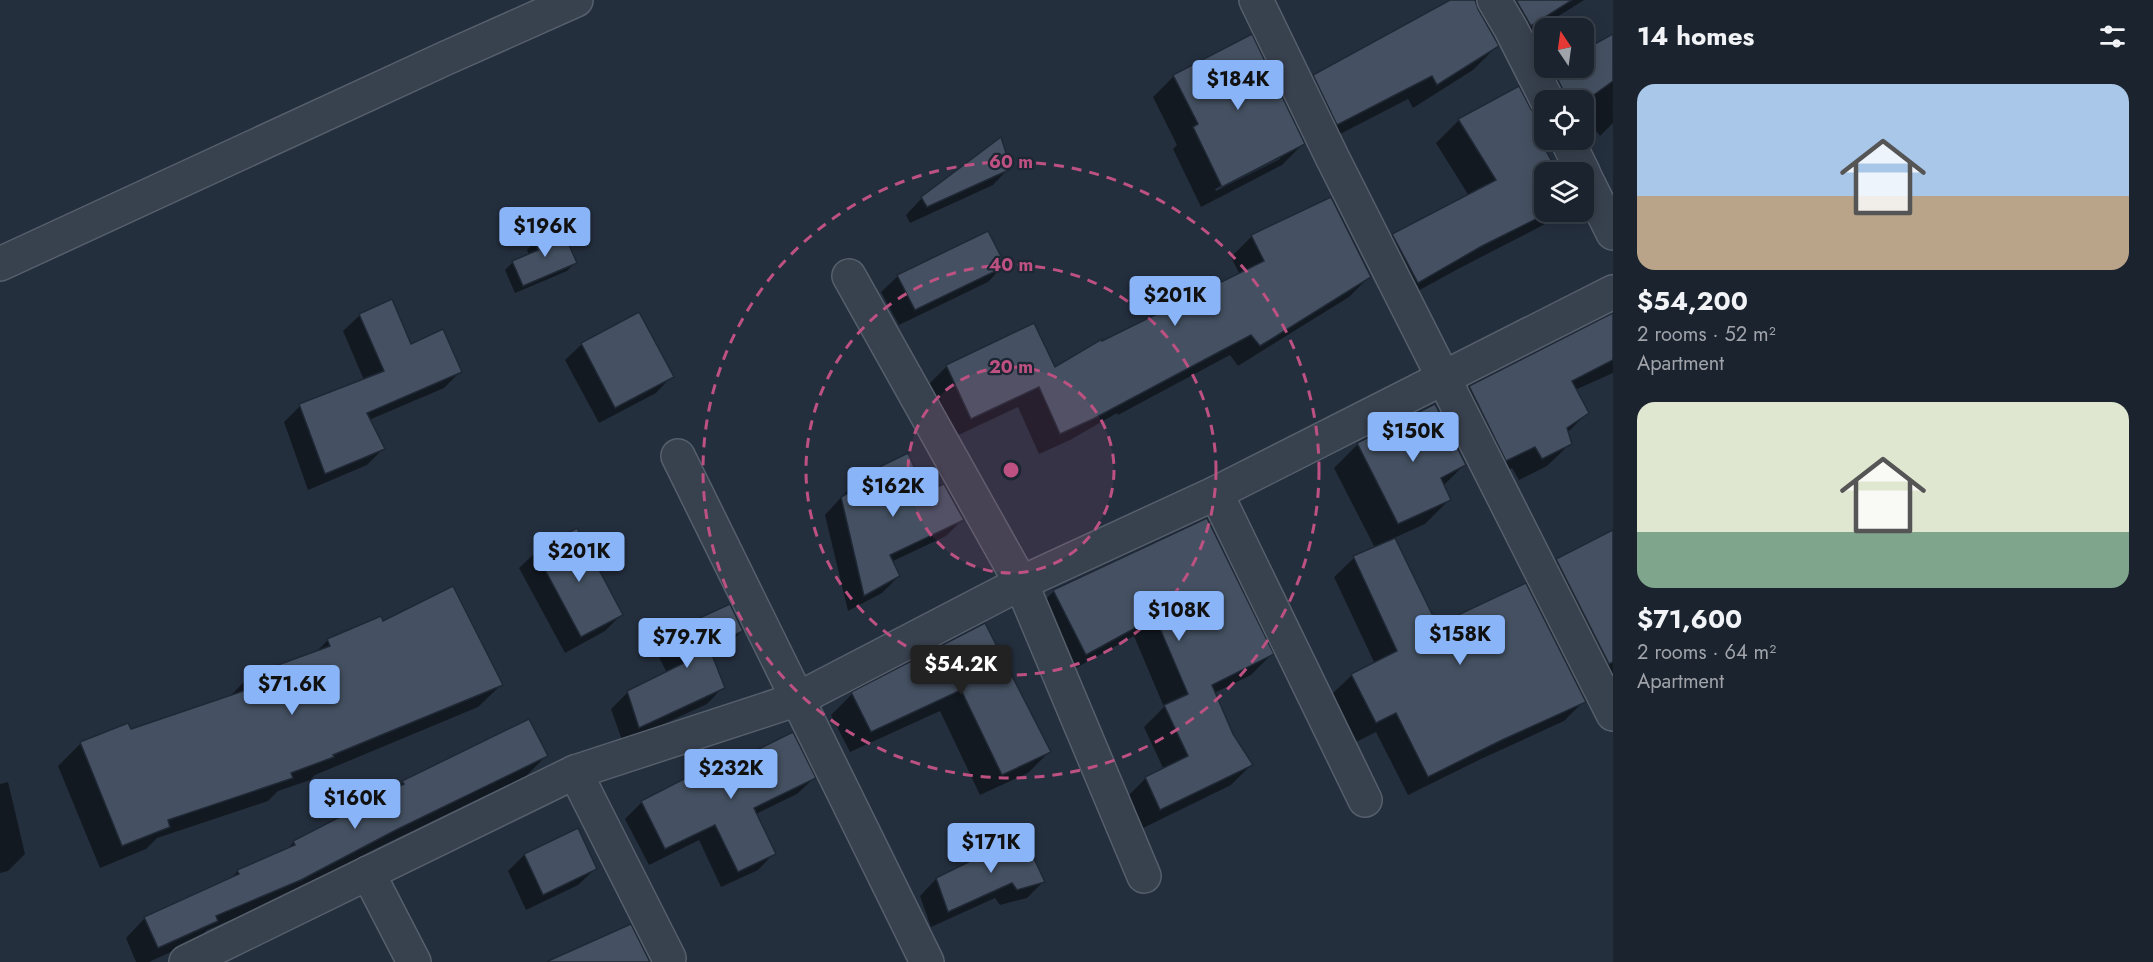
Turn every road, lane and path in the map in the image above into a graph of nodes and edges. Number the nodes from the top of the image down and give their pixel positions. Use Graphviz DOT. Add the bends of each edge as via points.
graph roads {
  1 [pos="576,0"];
  2 [pos="1256,0"];
  3 [pos="1494,0"];
  4 [pos="1542,90"];
  5 [pos="1594,195"];
  6 [pos="1613,232"];
  7 [pos="0,264"];
  8 [pos="849,276"];
  9 [pos="1613,292"];
  10 [pos="1443,379"];
  11 [pos="678,456"];
  12 [pos="1216,493"];
  13 [pos="1021,583"];
  14 [pos="798,699"];
  15 [pos="1613,714"];
  16 [pos="575,772"];
  17 [pos="1365,800"];
  18 [pos="368,873"];
  19 [pos="1144,876"];
  20 [pos="669,958"];
  21 [pos="186,962"];
  22 [pos="414,962"];
  23 [pos="927,962"];
  1 -- 7 [label="street"];
  2 -- 10 [label="street"];
  3 -- 4 [label="street"];
  5 -- 6 [label="street"];
  8 -- 13 [label="street"];
  9 -- 10 [label="street"];
  10 -- 12 [label="street"];
  10 -- 15 [label="street"];
  11 -- 14 [label="street"];
  12 -- 13 [label="street"];
  12 -- 17 [label="street"];
  13 -- 14 [label="street"];
  13 -- 19 [label="street"];
  14 -- 16 [label="street"];
  14 -- 23 [label="street"];
  16 -- 18 [label="street"];
  16 -- 20 [label="street"];
  18 -- 21 [label="street"];
  18 -- 22 [label="street"];
}
